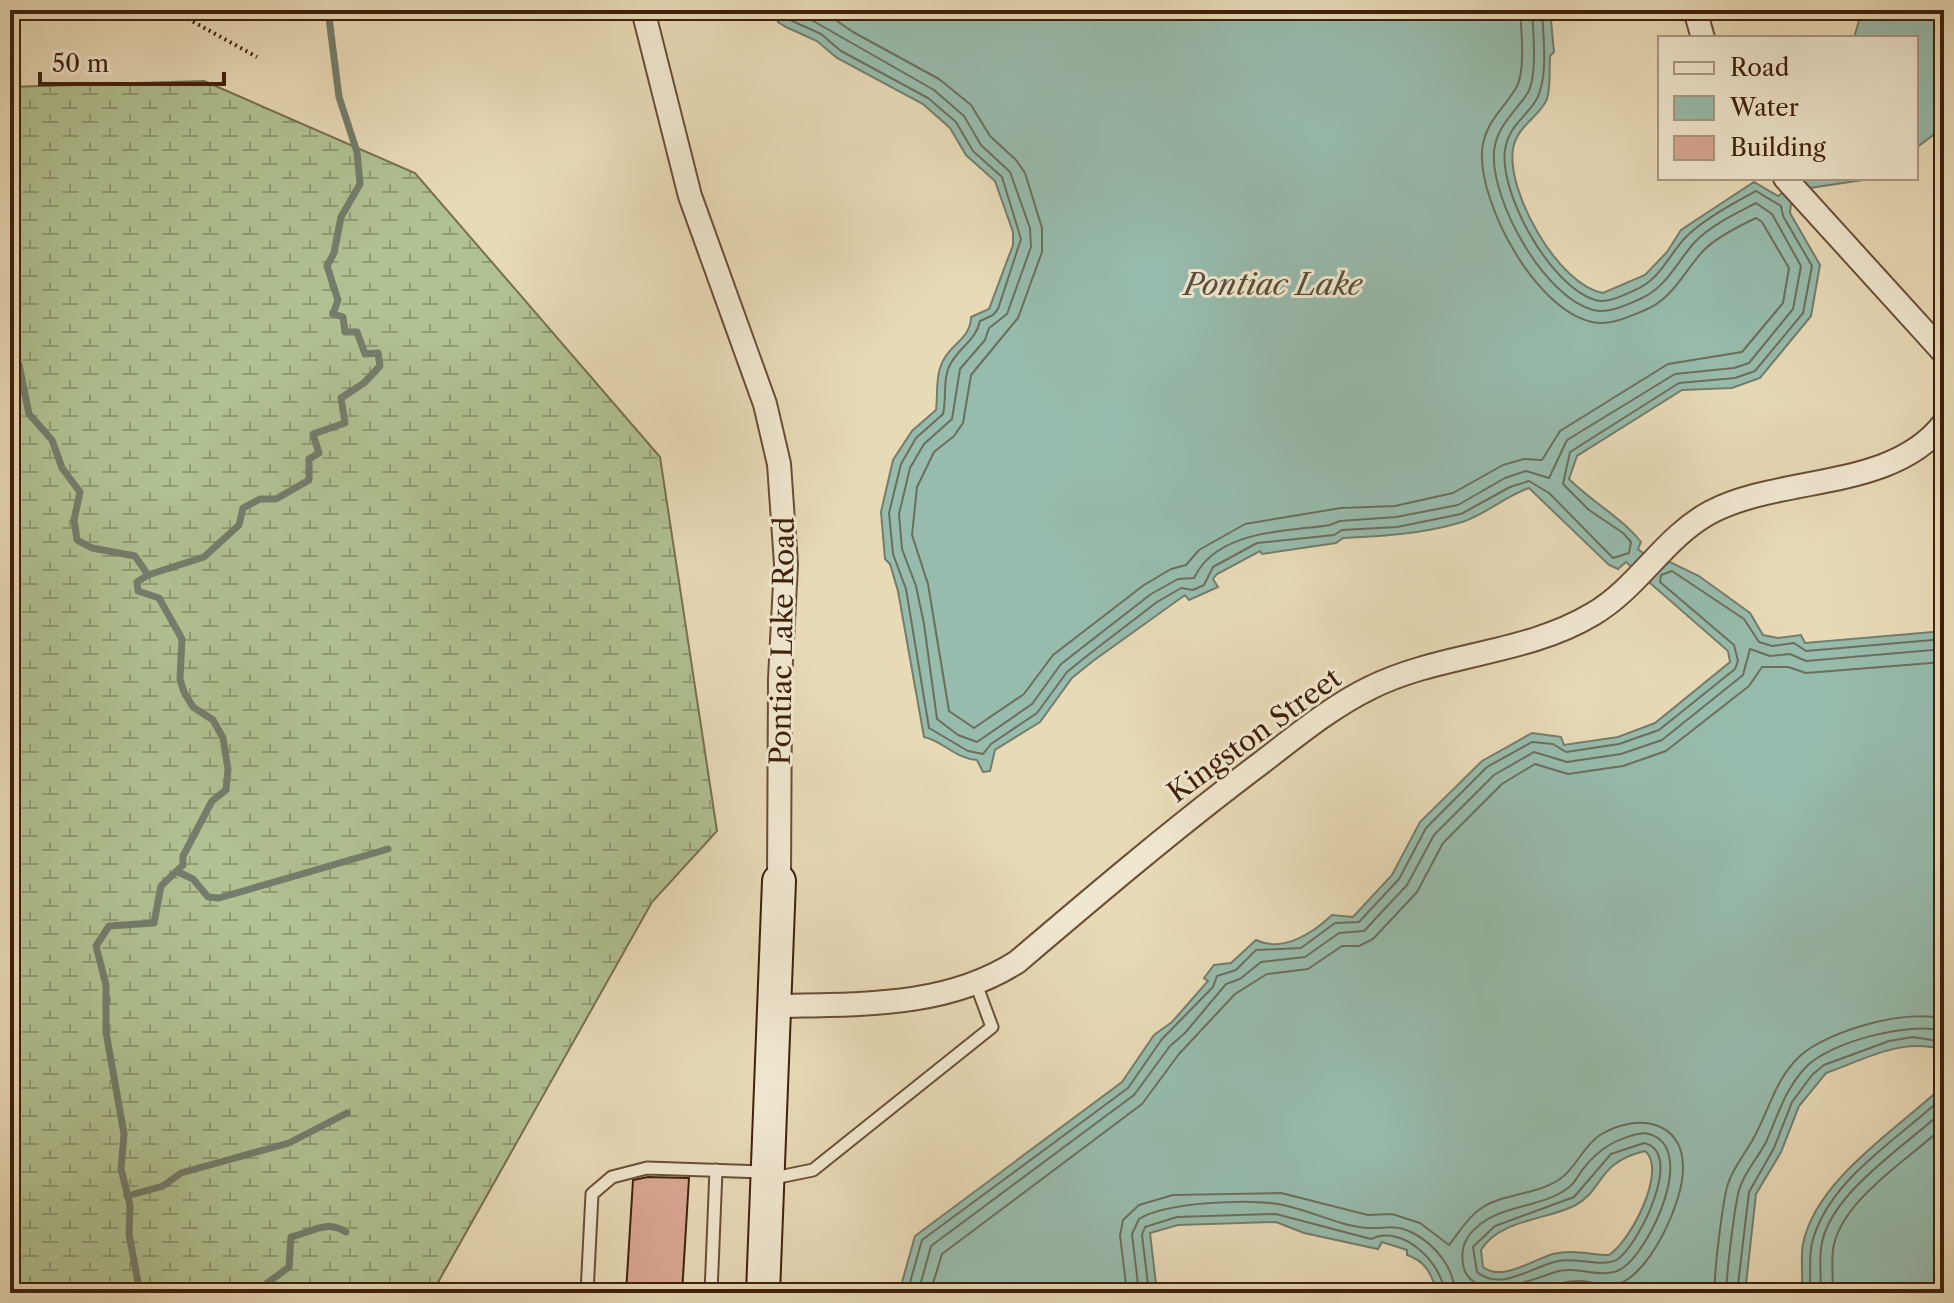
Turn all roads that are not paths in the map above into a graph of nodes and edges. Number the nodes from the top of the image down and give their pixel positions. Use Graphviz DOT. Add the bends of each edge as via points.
graph roads {
  1 [pos="643,10"];
  2 [pos="1695,10"];
  3 [pos="1702,36"];
  4 [pos="1787,180"];
  5 [pos="1944,353"];
  6 [pos="1944,423"];
  7 [pos="779,881"];
  8 [pos="976,984"];
  9 [pos="776,1006"];
  10 [pos="716,1170"];
  11 [pos="768,1175"];
  12 [pos="587,1293"];
  13 [pos="711,1293"];
  14 [pos="763,1293"];
  1 -- 7 [label="street, Pontiac Lake Road" via="690,196 755,375 779,464 786,564"];
  2 -- 3 [label="street"];
  4 -- 5 [label="street"];
  6 -- 8 [label="street, Kingston Street" via="1931,440 1903,458 1712,512 1663,546 1626,590 1594,614 1559,630 1370,687 1239,779 1017,962"];
  7 -- 9 [label="street, Pontiac Lake Road"];
  8 -- 9 [label="street, Kingston Street" via="948,995 900,1001"];
  8 -- 11 [label="lane" via="992,1027 813,1170"];
  9 -- 11 [label="street, Pontiac Lake Road"];
  10 -- 11 [label="lane"];
  10 -- 12 [label="lane" via="647,1168 612,1177 592,1194"];
  10 -- 13 [label="lane"];
  11 -- 14 [label="street, Pontiac Lake Road"];
}
